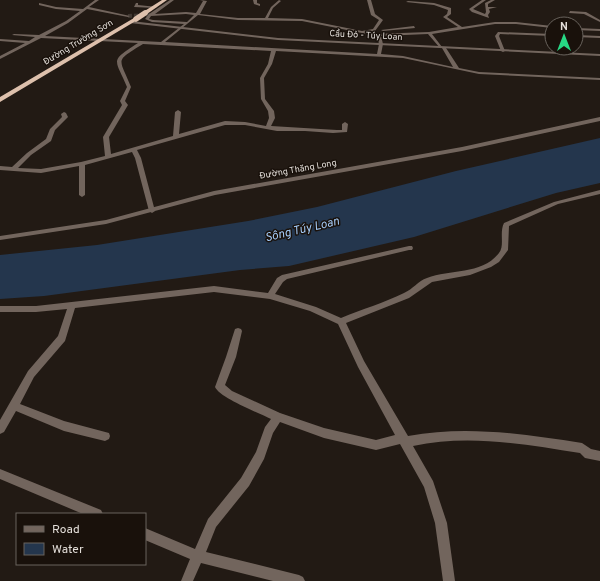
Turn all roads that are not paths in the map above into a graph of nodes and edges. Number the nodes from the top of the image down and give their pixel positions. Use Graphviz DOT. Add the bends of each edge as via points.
graph roads {
  1 [pos="97,0"];
  2 [pos="165,0"];
  3 [pos="172,0"];
  4 [pos="202,0"];
  5 [pos="255,0"];
  6 [pos="369,0"];
  7 [pos="484,0"];
  8 [pos="493,0"];
  9 [pos="279,1"];
  10 [pos="408,2"];
  11 [pos="40,4"];
  12 [pos="137,4"];
  13 [pos="259,5"];
  14 [pos="78,6"];
  15 [pos="155,7"];
  16 [pos="495,7"];
  17 [pos="86,8"];
  18 [pos="112,8"];
  19 [pos="487,8"];
  20 [pos="107,11"];
  21 [pos="570,12"];
  22 [pos="148,14"];
  23 [pos="197,14"];
  24 [pos="486,14"];
  25 [pos="131,19"];
  26 [pos="266,19"];
  27 [pos="600,21"];
  28 [pos="187,23"];
  29 [pos="495,23"];
  30 [pos="544,26"];
  31 [pos="414,27"];
  32 [pos="181,28"];
  33 [pos="461,28"];
  34 [pos="584,29"];
  35 [pos="600,30"];
  36 [pos="370,31"];
  37 [pos="362,32"];
  38 [pos="429,33"];
  39 [pos="14,35"];
  40 [pos="379,35"];
  41 [pos="544,35"];
  42 [pos="42,36"];
  43 [pos="584,36"];
  44 [pos="600,37"];
  45 [pos="266,38"];
  46 [pos="0,40"];
  47 [pos="98,41"];
  48 [pos="31,42"];
  49 [pos="143,42"];
  50 [pos="162,43"];
  51 [pos="381,44"];
  52 [pos="271,47"];
  53 [pos="442,48"];
  54 [pos="503,51"];
  55 [pos="379,56"];
  56 [pos="600,56"];
  57 [pos="0,58"];
  58 [pos="457,69"];
  59 [pos="600,79"];
  60 [pos="0,100"];
  61 [pos="178,112"];
  62 [pos="64,114"];
  63 [pos="600,120"];
  64 [pos="345,124"];
  65 [pos="269,126"];
  66 [pos="176,137"];
  67 [pos="134,150"];
  68 [pos="108,157"];
  69 [pos="82,164"];
  70 [pos="0,168"];
  71 [pos="13,169"];
  72 [pos="600,192"];
  73 [pos="82,195"];
  74 [pos="600,195"];
  75 [pos="586,196"];
  76 [pos="152,211"];
  77 [pos="0,238"];
  78 [pos="409,248"];
  79 [pos="270,296"];
  80 [pos="72,305"];
  81 [pos="0,309"];
  82 [pos="341,322"];
  83 [pos="238,331"];
  84 [pos="14,406"];
  85 [pos="278,417"];
  86 [pos="0,428"];
  87 [pos="105,436"];
  88 [pos="404,440"];
  89 [pos="600,456"];
  90 [pos="0,474"];
  91 [pos="95,513"];
  92 [pos="146,534"];
  93 [pos="197,556"];
  94 [pos="187,581"];
  95 [pos="299,581"];
  96 [pos="449,581"];
  1 -- 17 [label="street"];
  2 -- 15 [label="highway, Đường Trường Sơn"];
  3 -- 22 [label="street"];
  4 -- 23 [label="street" via="205,4"];
  5 -- 13 [label="street"];
  6 -- 36 [label="street" via="373,15 381,20 374,30"];
  7 -- 24 [label="street" via="471,8 473,11"];
  8 -- 19 [label="street" via="486,4"];
  9 -- 26 [label="street"];
  10 -- 33 [label="street" via="434,4 450,9 445,17"];
  11 -- 17 [label="street" via="56,8"];
  12 -- 15 [label="street" via="135,6"];
  14 -- 17 [label="street"];
  15 -- 22 [label="highway, Đường Trường Sơn"];
  16 -- 19 [label="street"];
  17 -- 20 [label="street, Cầu Đỏ - Túy Loan"];
  17 -- 42 [label="street"];
  18 -- 20 [label="street"];
  19 -- 24 [label="street"];
  20 -- 25 [label="street, Cầu Đỏ - Túy Loan"];
  21 -- 27 [label="street" via="585,13"];
  22 -- 23 [label="street"];
  22 -- 25 [label="highway, Đường Trường Sơn, bridge"];
  22 -- 28 [label="street" via="147,20"];
  23 -- 26 [label="street" via="238,19"];
  23 -- 28 [label="street"];
  24 -- 29 [label="street"];
  25 -- 32 [label="street, Cầu Đỏ - Túy Loan"];
  25 -- 47 [label="highway, Đường Trường Sơn"];
  26 -- 37 [label="street" via="302,20"];
  28 -- 32 [label="street"];
  29 -- 30 [label="street"];
  29 -- 33 [label="street"];
  31 -- 36 [label="street"];
  32 -- 45 [label="street, Cầu Đỏ - Túy Loan"];
  32 -- 50 [label="street"];
  33 -- 38 [label="street"];
  34 -- 35 [label="street"];
  36 -- 37 [label="street"];
  37 -- 40 [label="street"];
  38 -- 40 [label="street"];
  38 -- 53 [label="street"];
  39 -- 42 [label="street"];
  40 -- 51 [label="street"];
  41 -- 54 [label="street" via="499,33 497,36"];
  42 -- 47 [label="street"];
  42 -- 48 [label="street"];
  43 -- 44 [label="street"];
  45 -- 51 [label="street, Cầu Đỏ - Túy Loan"];
  45 -- 52 [label="street"];
  46 -- 48 [label="street"];
  47 -- 49 [label="street"];
  47 -- 60 [label="highway, Đường Trường Sơn"];
  48 -- 57 [label="street"];
  49 -- 50 [label="street"];
  49 -- 68 [label="street" via="120,59 119,68 129,87 122,101 125,105 122,112 106,137"];
  50 -- 52 [label="street"];
  51 -- 53 [label="street, Cầu Đỏ - Túy Loan"];
  51 -- 55 [label="street"];
  52 -- 55 [label="street"];
  52 -- 65 [label="street" via="270,64 262,78 263,99 272,118"];
  53 -- 54 [label="street, Cầu Đỏ - Túy Loan"];
  53 -- 58 [label="street"];
  54 -- 56 [label="street, Cầu Đỏ - Túy Loan"];
  55 -- 58 [label="street" via="403,57"];
  58 -- 59 [label="street" via="479,73"];
  61 -- 66 [label="street"];
  62 -- 71 [label="street" via="65,117 52,130 49,140"];
  63 -- 76 [label="street, Đường Thăng Long" via="462,149 214,193"];
  64 -- 65 [label="street" via="345,131 336,132 276,129"];
  65 -- 66 [label="street" via="225,123"];
  66 -- 67 [label="street"];
  67 -- 68 [label="street"];
  67 -- 76 [label="street"];
  68 -- 69 [label="street"];
  69 -- 71 [label="street" via="41,171"];
  69 -- 73 [label="street"];
  70 -- 71 [label="street"];
  72 -- 75 [label="street"];
  74 -- 75 [label="street"];
  75 -- 82 [label="street" via="556,203 506,225 504,251 491,263 459,275 430,280 408,295"];
  76 -- 77 [label="street, Đường Thăng Long" via="106,222"];
  78 -- 79 [label="street" via="285,277 280,280"];
  79 -- 80 [label="street" via="214,289"];
  79 -- 82 [label="street" via="313,308"];
  80 -- 81 [label="street"];
  80 -- 84 [label="street" via="62,338 31,374"];
  82 -- 88 [label="street" via="361,364"];
  83 -- 85 [label="street" via="220,387 229,394"];
  84 -- 86 [label="street"];
  84 -- 87 [label="street" via="64,426"];
  85 -- 88 [label="street" via="324,433 376,445"];
  85 -- 93 [label="street" via="269,430 260,455 245,482 212,524"];
  88 -- 89 [label="street" via="465,434 509,437 582,448 589,454"];
  88 -- 96 [label="street" via="429,485 441,523"];
  90 -- 91 [label="street"];
  92 -- 93 [label="street"];
  93 -- 94 [label="street"];
  93 -- 95 [label="street"];
}
